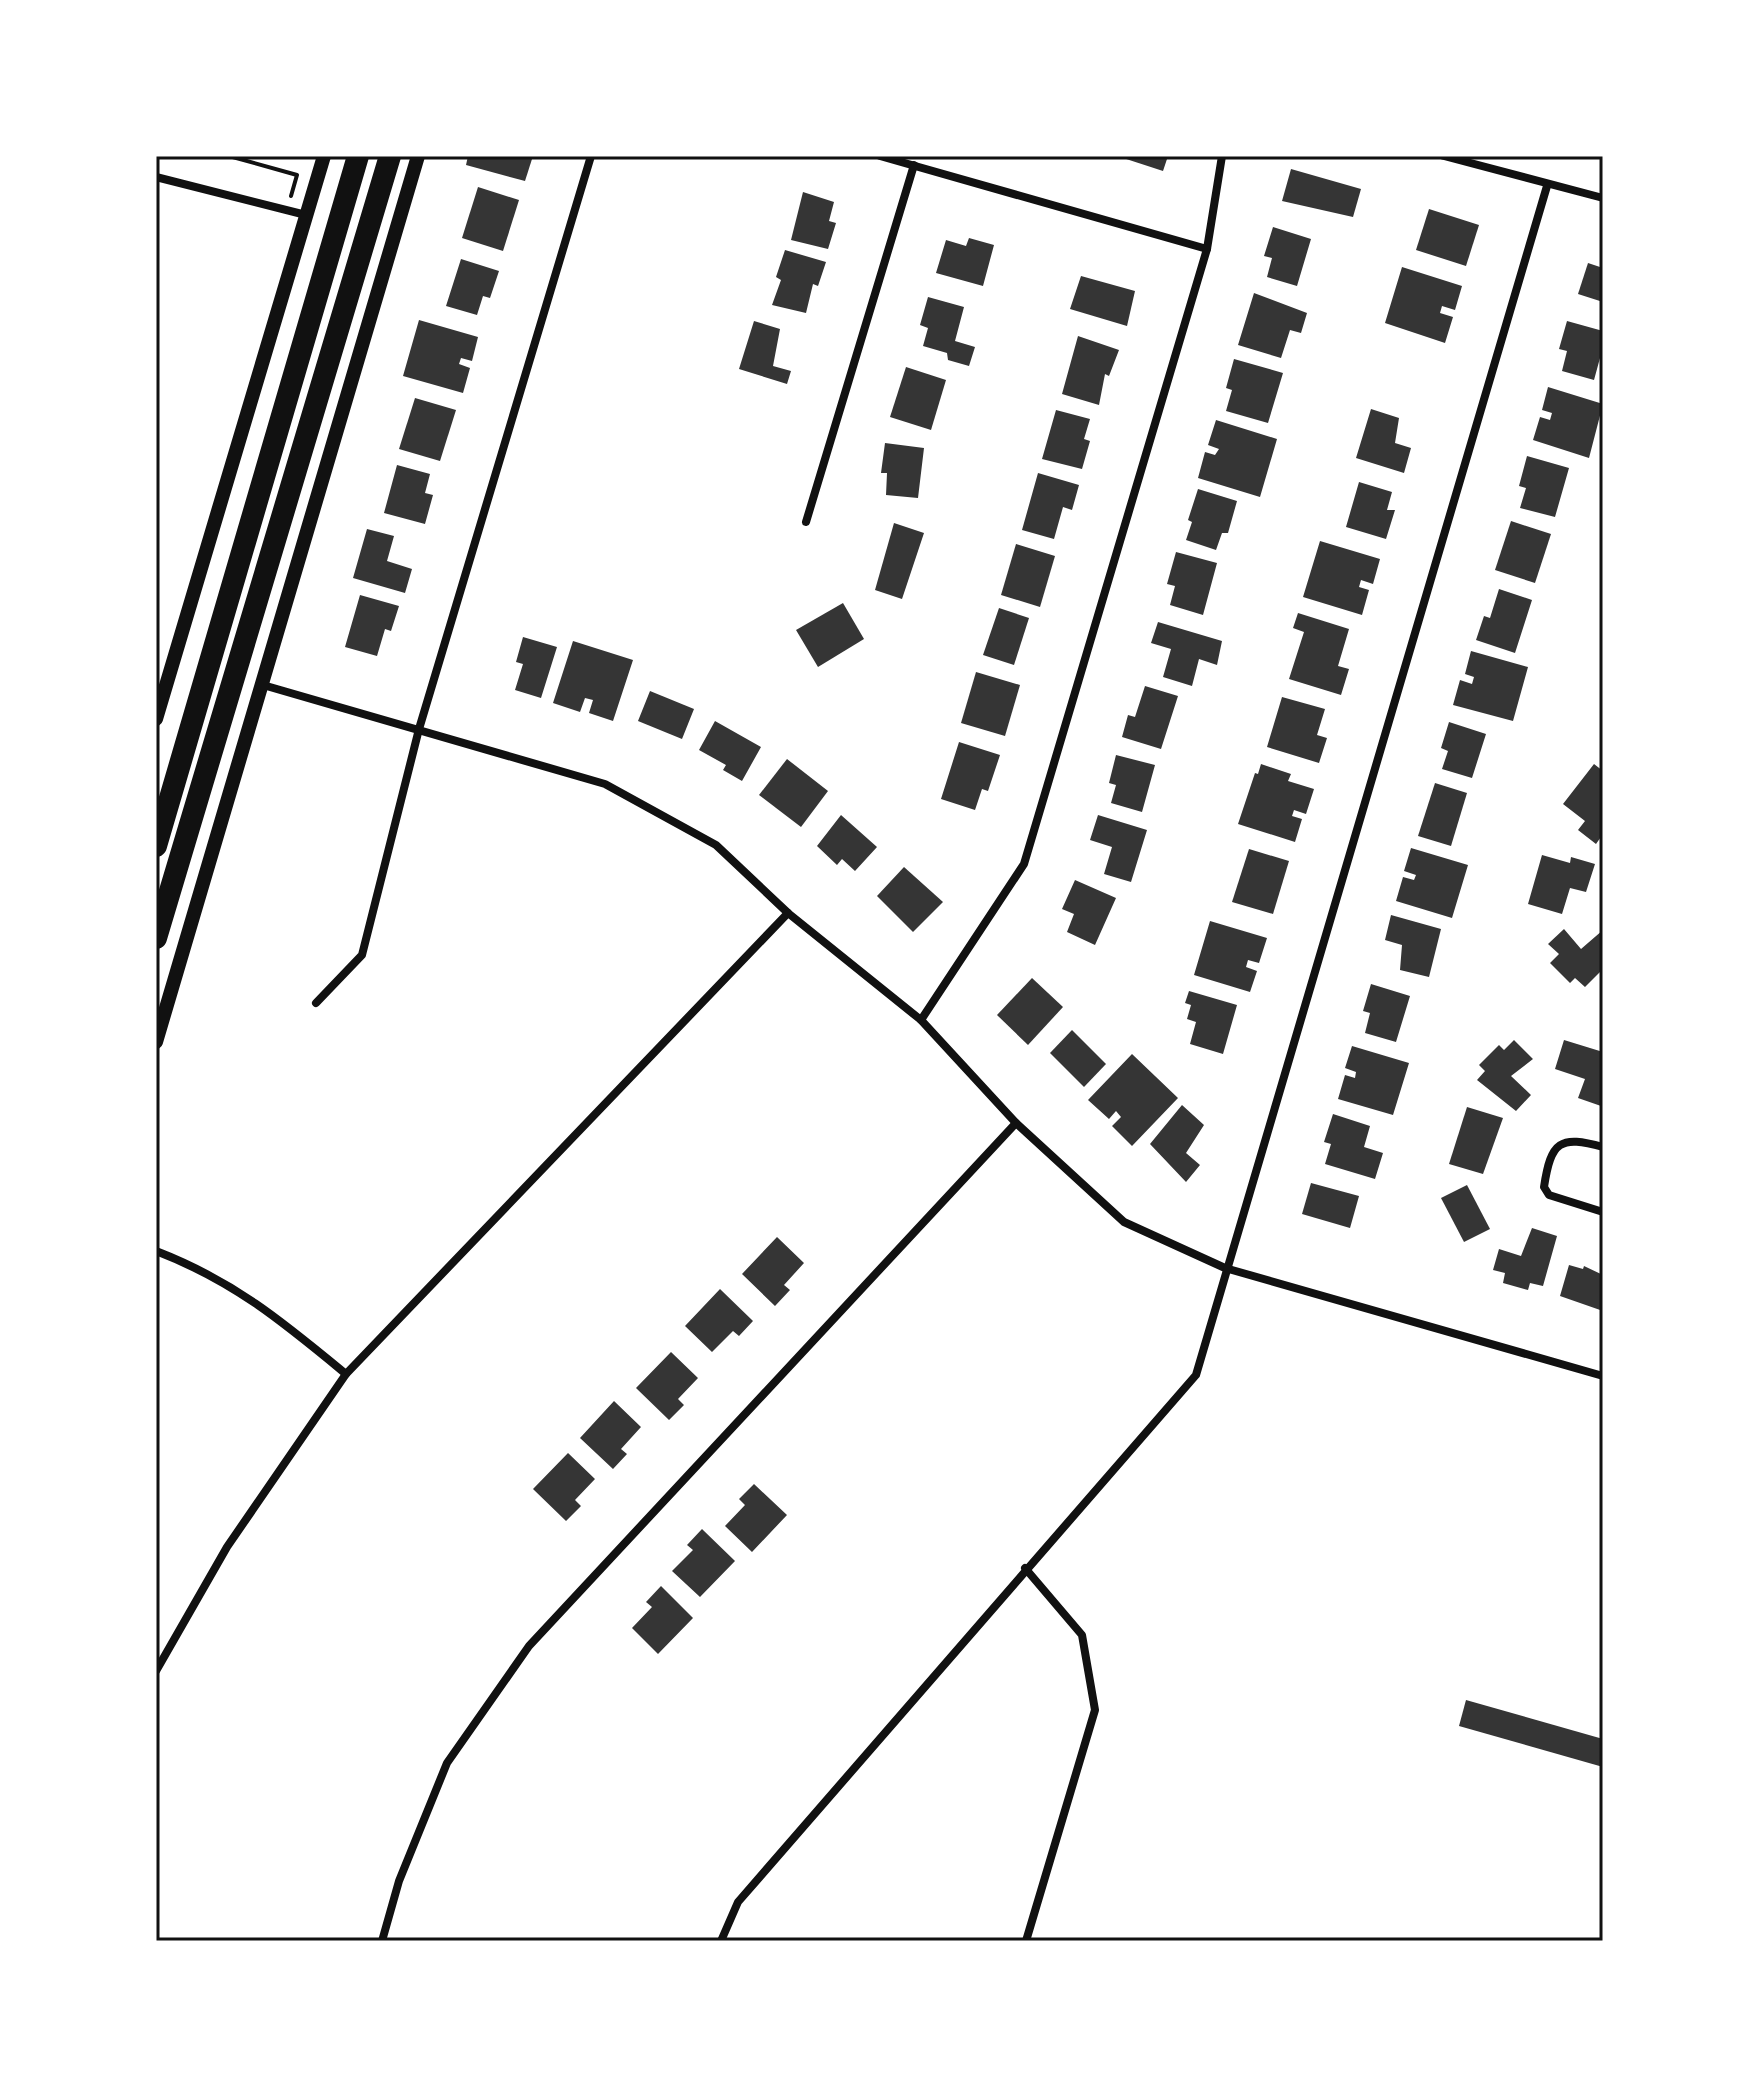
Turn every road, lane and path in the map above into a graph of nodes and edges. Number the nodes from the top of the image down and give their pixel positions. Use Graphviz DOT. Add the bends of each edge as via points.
graph roads {
  1 [pos="229,156"];
  2 [pos="324,156"];
  3 [pos="358,156"];
  4 [pos="390,156"];
  5 [pos="418,156"];
  6 [pos="591,156"];
  7 [pos="880,156"];
  8 [pos="1222,156"];
  9 [pos="1444,156"];
  10 [pos="914,165"];
  11 [pos="156,177"];
  12 [pos="1547,186"];
  13 [pos="1603,198"];
  14 [pos="287,210"];
  15 [pos="306,215"];
  16 [pos="1207,249"];
  17 [pos="806,522"];
  18 [pos="263,685"];
  19 [pos="156,719"];
  20 [pos="419,729"];
  21 [pos="156,846"];
  22 [pos="788,913"];
  23 [pos="156,938"];
  24 [pos="316,1003"];
  25 [pos="921,1020"];
  26 [pos="156,1042"];
  27 [pos="1016,1123"];
  28 [pos="1603,1147"];
  29 [pos="1603,1212"];
  30 [pos="156,1251"];
  31 [pos="1225,1268"];
  32 [pos="346,1374"];
  33 [pos="1603,1376"];
  34 [pos="1025,1568"];
  35 [pos="156,1671"];
  36 [pos="382,1941"];
  37 [pos="721,1941"];
  38 [pos="1026,1941"];
  1 -- 14 [label="path" via="297,175"];
  2 -- 15 [label="street"];
  3 -- 21 [label="highway"];
  4 -- 23 [label="highway"];
  5 -- 18 [label="street"];
  6 -- 20 [label="street"];
  7 -- 10 [label="street"];
  8 -- 16 [label="street"];
  9 -- 12 [label="street"];
  10 -- 16 [label="street"];
  10 -- 17 [label="street"];
  11 -- 14 [label="street"];
  12 -- 13 [label="street"];
  12 -- 31 [label="street"];
  14 -- 15 [label="street"];
  15 -- 19 [label="street"];
  16 -- 25 [label="street" via="1024,864"];
  18 -- 20 [label="street"];
  18 -- 26 [label="street"];
  20 -- 22 [label="street" via="605,784 716,845"];
  20 -- 24 [label="street" via="362,955"];
  22 -- 25 [label="street"];
  22 -- 32 [label="street"];
  25 -- 27 [label="street"];
  27 -- 31 [label="street" via="1124,1222"];
  27 -- 36 [label="street" via="529,1646 447,1763 399,1881"];
  28 -- 29 [label="street" via="1562,1140 1555,1147 1544,1187 1549,1195"];
  30 -- 32 [label="street" via="263,1305"];
  31 -- 33 [label="street"];
  31 -- 34 [label="street" via="1196,1375"];
  32 -- 35 [label="street" via="227,1547"];
  34 -- 37 [label="street" via="738,1902"];
  34 -- 38 [label="street" via="1082,1635 1095,1710"];
}
